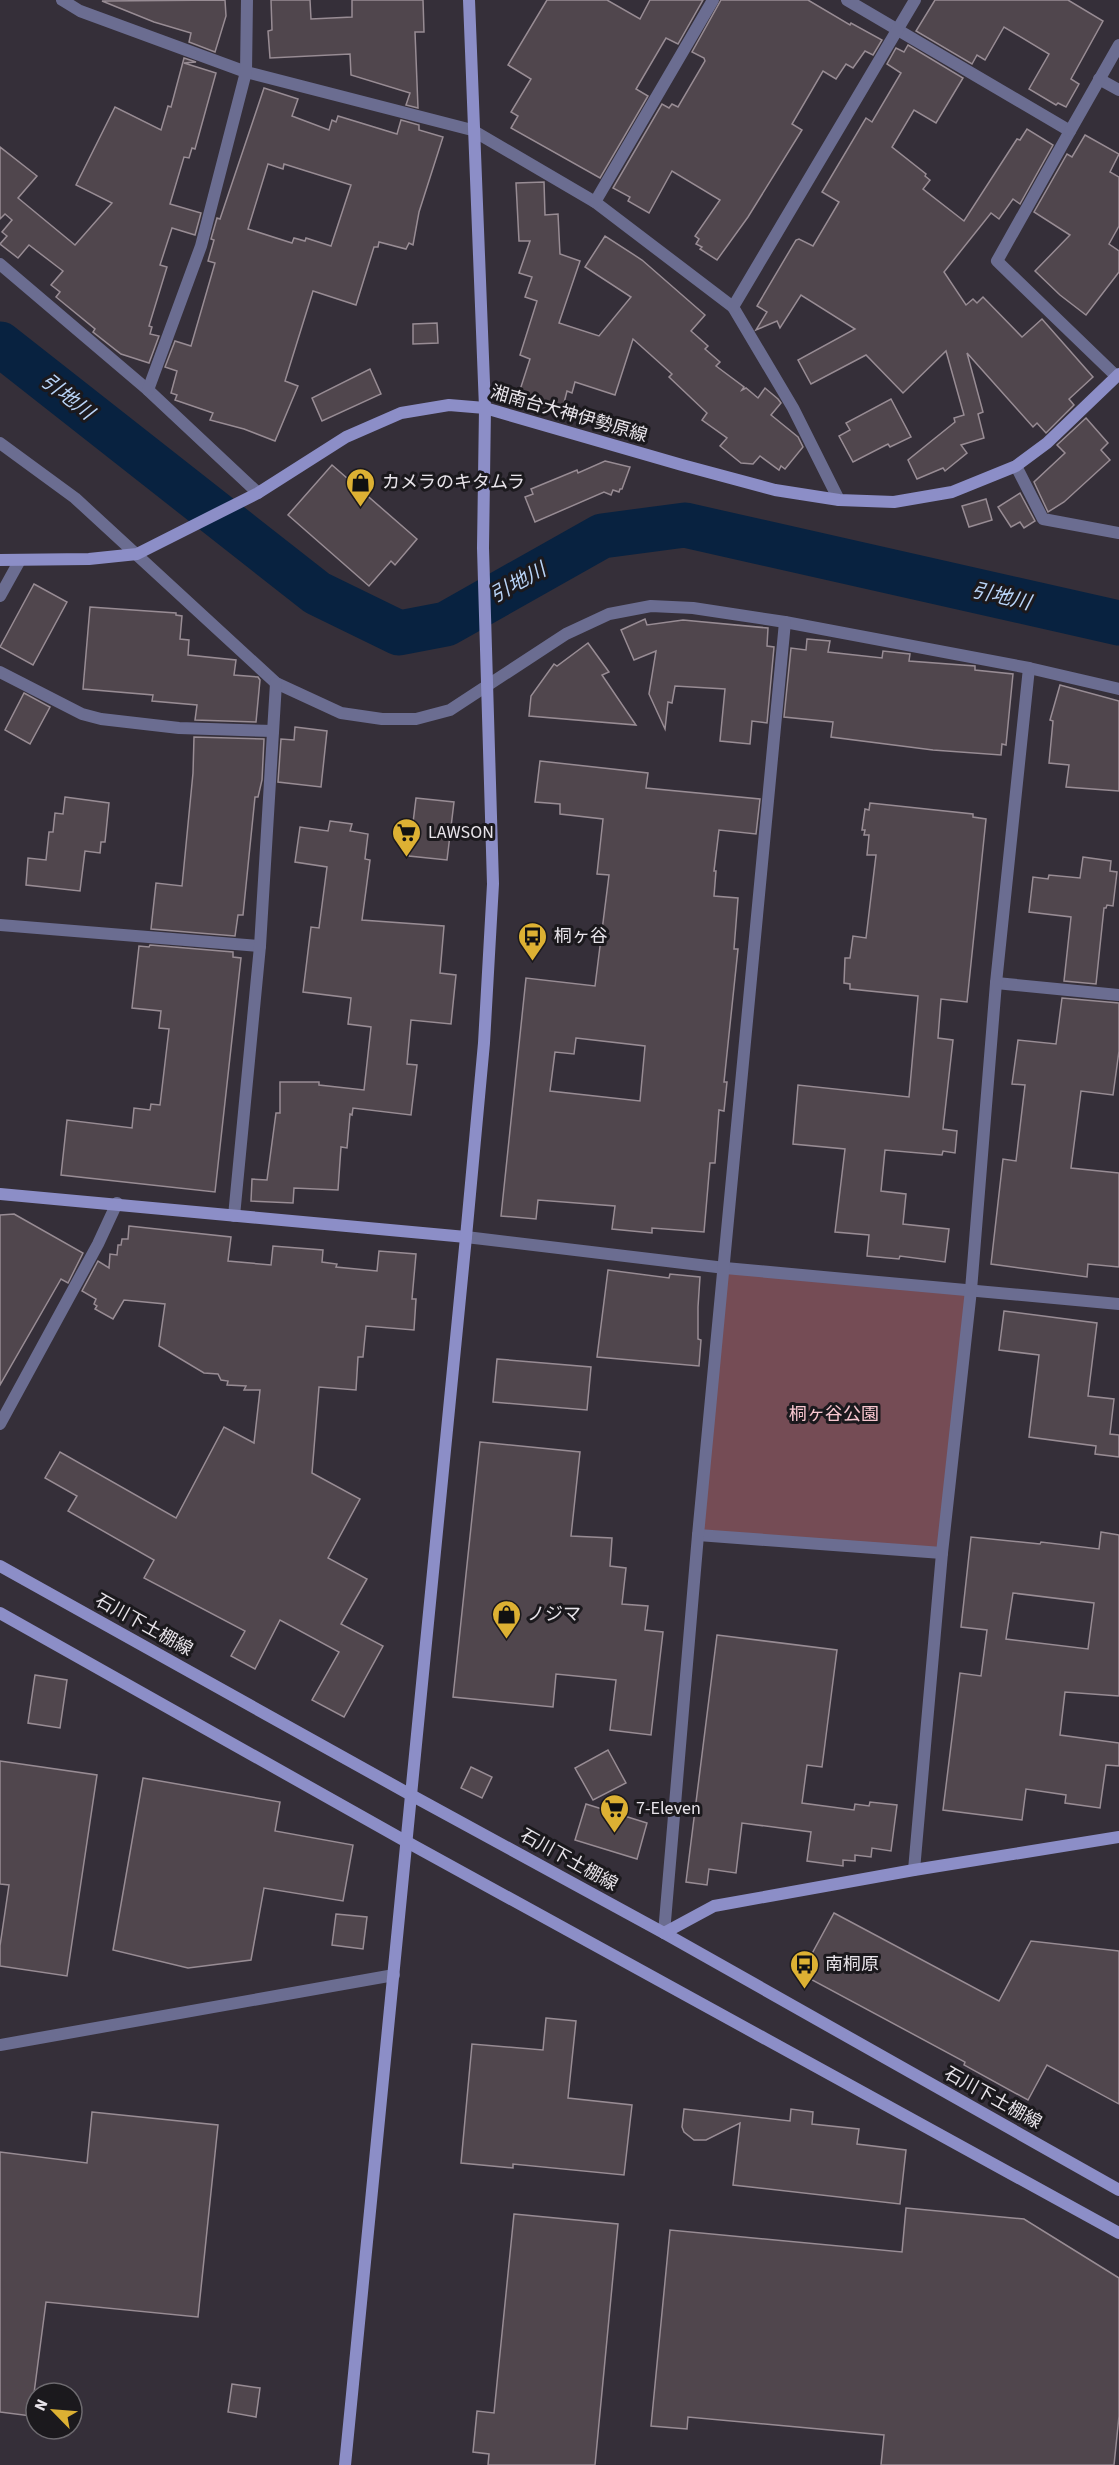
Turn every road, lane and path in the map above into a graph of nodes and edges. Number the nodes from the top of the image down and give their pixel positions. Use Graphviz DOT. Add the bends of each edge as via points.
graph roads {
  1 [pos="62,0"];
  2 [pos="247,0"];
  3 [pos="469,0"];
  4 [pos="713,0"];
  5 [pos="847,0"];
  6 [pos="915,0"];
  7 [pos="898,30"];
  8 [pos="1119,45"];
  9 [pos="246,72"];
  10 [pos="1099,79"];
  11 [pos="1119,90"];
  12 [pos="472,130"];
  13 [pos="1070,131"];
  14 [pos="595,202"];
  15 [pos="0,264"];
  16 [pos="733,307"];
  17 [pos="1118,375"];
  18 [pos="148,390"];
  19 [pos="485,408"];
  20 [pos="0,443"];
  21 [pos="1016,466"];
  22 [pos="254,495"];
  23 [pos="839,500"];
  24 [pos="1119,533"];
  25 [pos="137,554"];
  26 [pos="0,560"];
  27 [pos="20,560"];
  28 [pos="0,596"];
  29 [pos="786,622"];
  30 [pos="1029,668"];
  31 [pos="0,672"];
  32 [pos="276,683"];
  33 [pos="487,685"];
  34 [pos="1119,689"];
  35 [pos="273,731"];
  36 [pos="0,925"];
  37 [pos="260,946"];
  38 [pos="996,983"];
  39 [pos="1119,995"];
  40 [pos="0,1194"];
  41 [pos="117,1203"];
  42 [pos="234,1216"];
  43 [pos="466,1238"];
  44 [pos="724,1268"];
  45 [pos="971,1290"];
  46 [pos="1119,1304"];
  47 [pos="0,1424"];
  48 [pos="698,1535"];
  49 [pos="942,1554"];
  50 [pos="0,1566"];
  51 [pos="0,1613"];
  52 [pos="411,1795"];
  53 [pos="1119,1837"];
  54 [pos="407,1842"];
  55 [pos="914,1870"];
  56 [pos="664,1933"];
  57 [pos="394,1975"];
  58 [pos="0,2045"];
  59 [pos="1119,2190"];
  60 [pos="1119,2233"];
  61 [pos="345,2465"];
  1 -- 9 [label="street" via="80,11"];
  2 -- 9 [label="street"];
  3 -- 12 [label="street"];
  4 -- 14 [label="street"];
  5 -- 7 [label="street"];
  6 -- 7 [label="street"];
  7 -- 13 [label="street"];
  7 -- 16 [label="street"];
  8 -- 10 [label="street"];
  9 -- 12 [label="street"];
  9 -- 18 [label="street" via="201,246"];
  10 -- 11 [label="street"];
  10 -- 13 [label="street"];
  12 -- 14 [label="street"];
  12 -- 19 [label="street"];
  13 -- 17 [label="street" via="997,261"];
  14 -- 16 [label="street"];
  15 -- 18 [label="street"];
  16 -- 23 [label="street" via="793,408"];
  17 -- 21 [label="street, 湘南台大神伊勢原線" via="1047,443"];
  18 -- 22 [label="street"];
  19 -- 22 [label="street, 湘南台大神伊勢原線" via="449,405 401,413 346,437"];
  19 -- 23 [label="street, 湘南台大神伊勢原線" via="775,490"];
  19 -- 33 [label="street" via="483,548"];
  20 -- 25 [label="street" via="75,498"];
  21 -- 23 [label="street, 湘南台大神伊勢原線" via="952,492 894,502"];
  21 -- 24 [label="street" via="1043,519"];
  22 -- 25 [label="street, 湘南台大神伊勢原線"];
  25 -- 27 [label="street, 湘南台大神伊勢原線"];
  25 -- 32 [label="street"];
  26 -- 27 [label="street, 湘南台大神伊勢原線"];
  27 -- 28 [label="street"];
  29 -- 30 [label="street"];
  29 -- 33 [label="street" via="651,606 609,614 566,634"];
  29 -- 44 [label="street"];
  30 -- 34 [label="street"];
  30 -- 38 [label="street"];
  31 -- 35 [label="street" via="82,714 100,719 179,728"];
  32 -- 33 [label="street" via="341,713 382,719 416,719 450,710"];
  32 -- 35 [label="street"];
  33 -- 43 [label="street" via="493,884"];
  35 -- 37 [label="street"];
  36 -- 37 [label="street"];
  37 -- 42 [label="street"];
  38 -- 39 [label="street"];
  38 -- 45 [label="street"];
  40 -- 41 [label="street"];
  41 -- 42 [label="street"];
  41 -- 47 [label="street"];
  42 -- 43 [label="street"];
  43 -- 44 [label="street"];
  43 -- 52 [label="street"];
  44 -- 45 [label="street"];
  44 -- 48 [label="street"];
  45 -- 46 [label="street"];
  45 -- 49 [label="street"];
  48 -- 49 [label="street"];
  48 -- 56 [label="street"];
  49 -- 55 [label="street"];
  50 -- 52 [label="street, 石川下土棚線"];
  51 -- 54 [label="street"];
  52 -- 54 [label="street"];
  52 -- 56 [label="street, 石川下土棚線"];
  53 -- 55 [label="street"];
  54 -- 57 [label="street"];
  54 -- 60 [label="street"];
  55 -- 56 [label="street" via="714,1906"];
  56 -- 59 [label="street, 石川下土棚線"];
  57 -- 58 [label="street"];
  57 -- 61 [label="street"];
}
